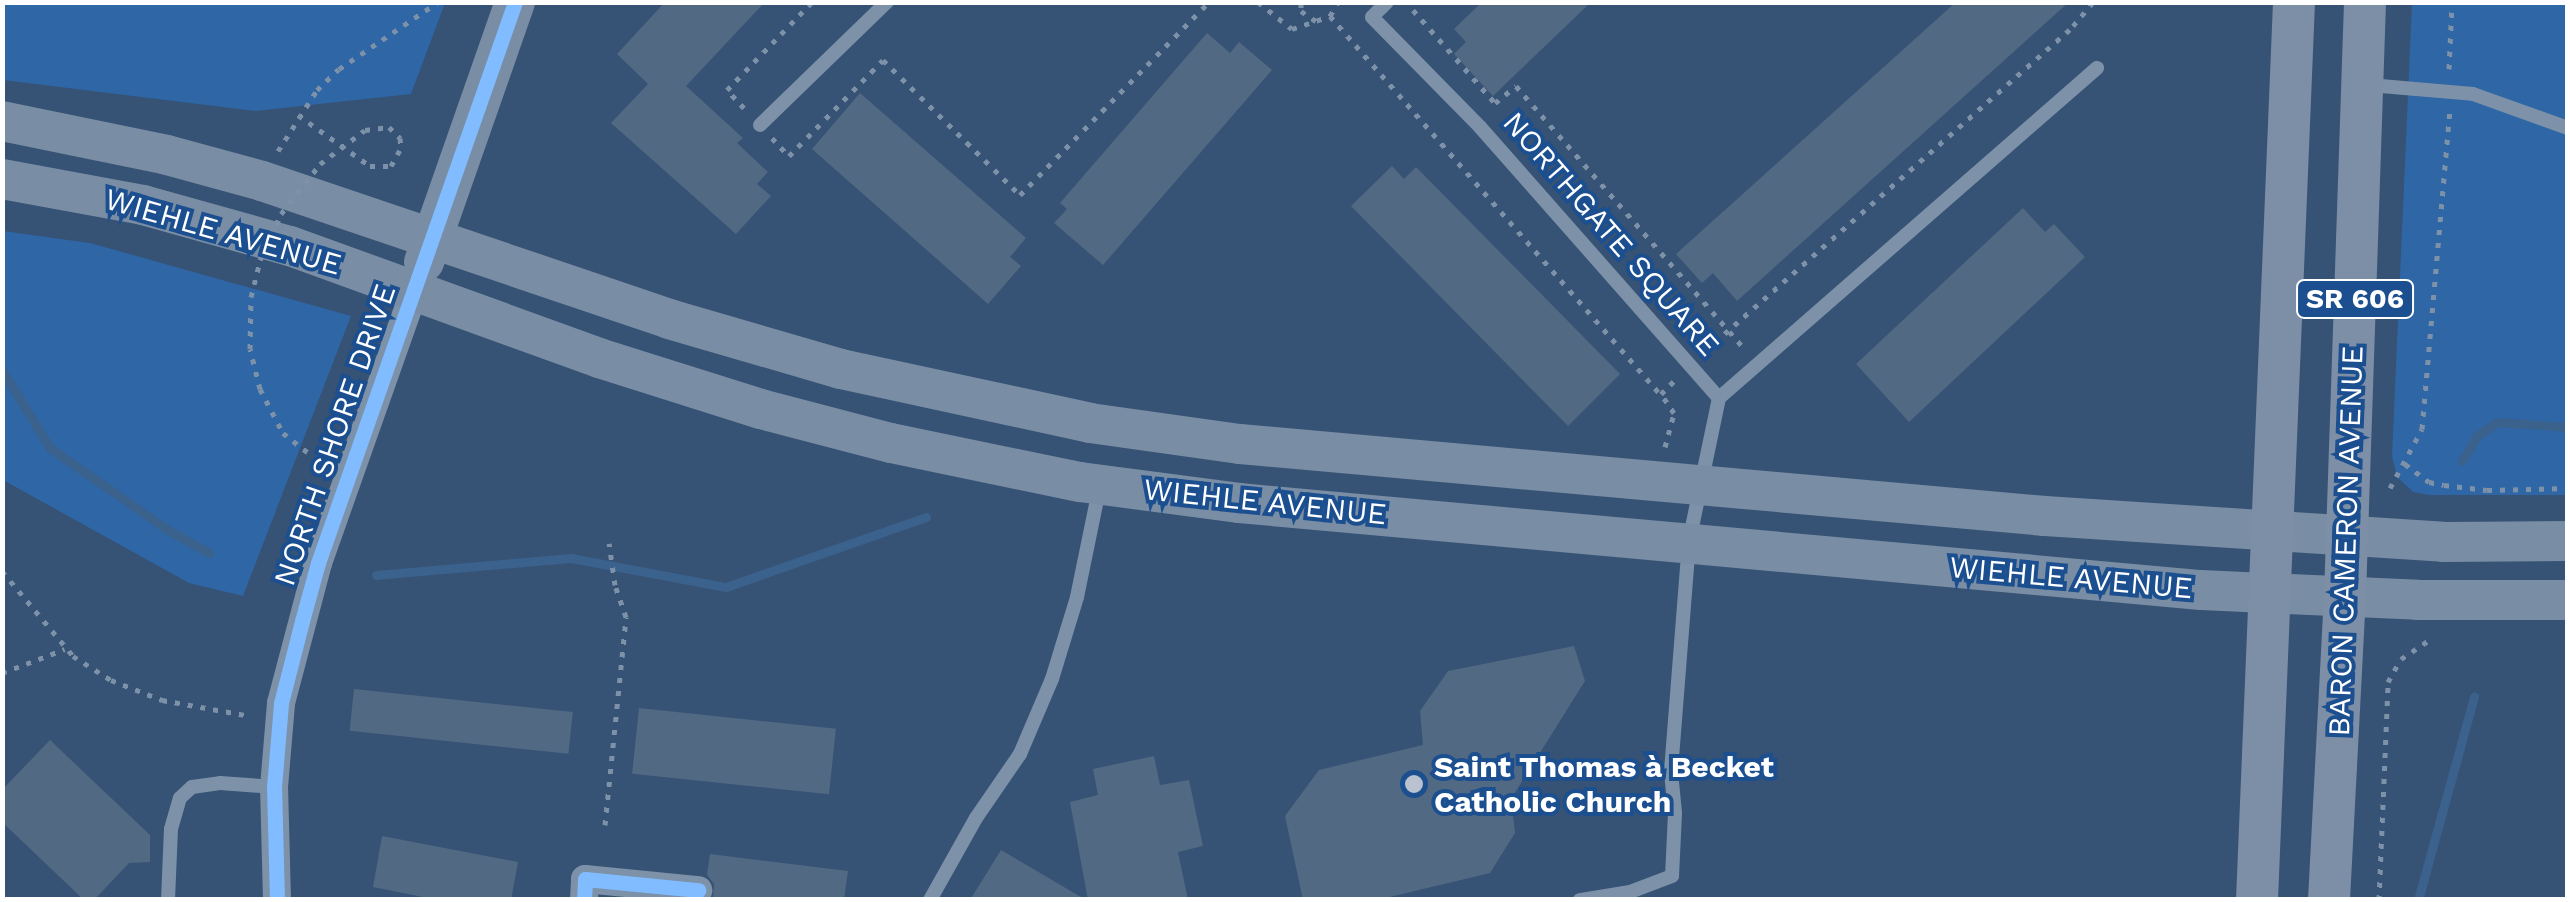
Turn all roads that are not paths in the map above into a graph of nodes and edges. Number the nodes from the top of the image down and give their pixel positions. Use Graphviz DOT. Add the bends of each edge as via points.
graph roads {
  1 [pos="515,2"];
  2 [pos="887,2"];
  3 [pos="1387,2"];
  4 [pos="2294,2"];
  5 [pos="2366,2"];
  6 [pos="2097,68"];
  7 [pos="2363,84"];
  8 [pos="2,121"];
  9 [pos="760,125"];
  10 [pos="2568,128"];
  11 [pos="2,179"];
  12 [pos="432,238"];
  13 [pos="414,289"];
  14 [pos="1719,398"];
  15 [pos="1100,484"];
  16 [pos="1700,486"];
  17 [pos="2275,532"];
  18 [pos="2347,536"];
  19 [pos="2568,541"];
  20 [pos="1690,542"];
  21 [pos="2272,594"];
  22 [pos="2345,596"];
  23 [pos="2568,600"];
  24 [pos="274,787"];
  25 [pos="584,889"];
  26 [pos="698,890"];
  27 [pos="168,900"];
  28 [pos="277,900"];
  29 [pos="930,900"];
  30 [pos="1580,900"];
  31 [pos="2257,900"];
  32 [pos="2329,900"];
  1 -- 12 [label="main road, NORTH SHORE DRIVE"];
  2 -- 9 [label="lane"];
  3 -- 14 [label="lane, NORTHGATE SQUARE" via="1372,17 1480,127"];
  4 -- 17 [label="main road, SR 606"];
  5 -- 7 [label="main road, BARON CAMERON AVENUE / SR 606"];
  6 -- 14 [label="lane"];
  7 -- 10 [label="lane" via="2473,94"];
  7 -- 18 [label="main road, BARON CAMERON AVENUE / SR 606"];
  8 -- 12 [label="main road, WIEHLE AVENUE" via="167,155"];
  11 -- 13 [label="main road, WIEHLE AVENUE" via="214,224"];
  12 -- 13 [label="main road, NORTH SHORE DRIVE"];
  12 -- 16 [label="main road, WIEHLE AVENUE" via="756,345 1017,409 1240,444"];
  13 -- 15 [label="main road, WIEHLE AVENUE" via="760,409"];
  13 -- 24 [label="street, NORTH SHORE DRIVE" via="318,562 281,703"];
  14 -- 16 [label="lane, NORTHGATE SQUARE"];
  15 -- 20 [label="main road, WIEHLE AVENUE" via="1239,503"];
  15 -- 29 [label="lane" via="1052,679 1020,754"];
  16 -- 17 [label="main road, WIEHLE AVENUE"];
  16 -- 20 [label="lane, NORTHGATE SQUARE"];
  17 -- 18 [label="main road, WIEHLE AVENUE"];
  17 -- 21 [label="main road, SR 606"];
  18 -- 19 [label="main road, WIEHLE AVENUE"];
  18 -- 22 [label="main road, BARON CAMERON AVENUE / SR 606"];
  20 -- 21 [label="main road, WIEHLE AVENUE"];
  20 -- 30 [label="lane, NORTHGATE SQUARE" via="1671,772 1672,876"];
  21 -- 22 [label="main road, WIEHLE AVENUE"];
  21 -- 31 [label="main road, SR 606"];
  22 -- 23 [label="main road, WIEHLE AVENUE"];
  22 -- 32 [label="main road, BARON CAMERON AVENUE / SR 606"];
  24 -- 27 [label="lane" via="220,783 192,787 180,798 171,829"];
  24 -- 28 [label="street, NORTH SHORE DRIVE"];
  25 -- 26 [label="street"];
}
